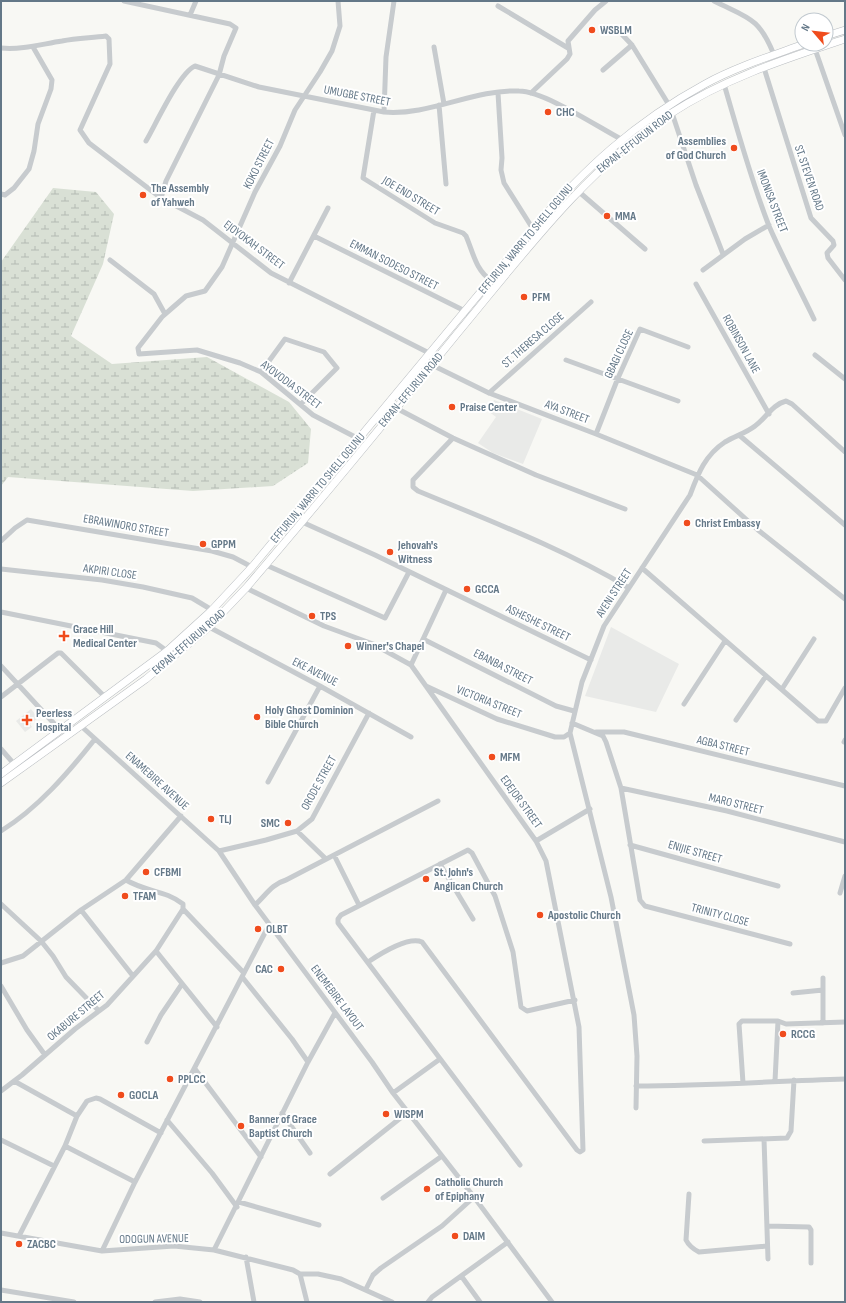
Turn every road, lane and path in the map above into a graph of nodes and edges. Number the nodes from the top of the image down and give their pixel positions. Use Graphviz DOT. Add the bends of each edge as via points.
graph roads {
  1 [pos="124,1"];
  2 [pos="196,1"];
  3 [pos="338,1"];
  4 [pos="394,1"];
  5 [pos="606,1"];
  6 [pos="714,1"];
  7 [pos="134,2"];
  8 [pos="498,6"];
  9 [pos="190,15"];
  10 [pos="615,27"];
  11 [pos="845,30"];
  12 [pos="834,33"];
  13 [pos="845,38"];
  14 [pos="834,42"];
  15 [pos="632,45"];
  16 [pos="33,47"];
  17 [pos="434,47"];
  18 [pos="1,48"];
  19 [pos="568,48"];
  20 [pos="794,48"];
  21 [pos="807,52"];
  22 [pos="816,52"];
  23 [pos="774,55"];
  24 [pos="764,68"];
  25 [pos="604,70"];
  26 [pos="219,75"];
  27 [pos="724,84"];
  28 [pos="498,93"];
  29 [pos="531,93"];
  30 [pos="304,96"];
  31 [pos="442,104"];
  32 [pos="669,105"];
  33 [pos="374,110"];
  34 [pos="384,112"];
  35 [pos="672,113"];
  36 [pos="845,135"];
  37 [pos="621,139"];
  38 [pos="146,141"];
  39 [pos="446,184"];
  40 [pos="578,191"];
  41 [pos="2,196"];
  42 [pos="161,198"];
  43 [pos="328,208"];
  44 [pos="769,226"];
  45 [pos="532,230"];
  46 [pos="314,236"];
  47 [pos="233,243"];
  48 [pos="645,250"];
  49 [pos="723,254"];
  50 [pos="110,260"];
  51 [pos="703,270"];
  52 [pos="491,280"];
  53 [pos="845,280"];
  54 [pos="289,283"];
  55 [pos="696,284"];
  56 [pos="591,302"];
  57 [pos="466,311"];
  58 [pos="165,314"];
  59 [pos="471,318"];
  60 [pos="814,319"];
  61 [pos="688,346"];
  62 [pos="431,354"];
  63 [pos="814,355"];
  64 [pos="566,360"];
  65 [pos="432,365"];
  66 [pos="261,372"];
  67 [pos="618,378"];
  68 [pos="845,379"];
  69 [pos="489,393"];
  70 [pos="678,401"];
  71 [pos="302,404"];
  72 [pos="396,408"];
  73 [pos="769,414"];
  74 [pos="596,434"];
  75 [pos="738,435"];
  76 [pos="453,438"];
  77 [pos="359,439"];
  78 [pos="845,452"];
  79 [pos="697,475"];
  80 [pos="626,509"];
  81 [pos="302,522"];
  82 [pos="845,525"];
  83 [pos="1,541"];
  84 [pos="266,565"];
  85 [pos="252,567"];
  86 [pos="642,568"];
  87 [pos="1,569"];
  88 [pos="409,572"];
  89 [pos="246,588"];
  90 [pos="629,588"];
  91 [pos="446,590"];
  92 [pos="845,599"];
  93 [pos="212,610"];
  94 [pos="1,612"];
  95 [pos="208,627"];
  96 [pos="423,639"];
  97 [pos="814,639"];
  98 [pos="725,641"];
  99 [pos="167,651"];
  100 [pos="590,660"];
  101 [pos="411,665"];
  102 [pos="1,666"];
  103 [pos="766,676"];
  104 [pos="424,684"];
  105 [pos="18,685"];
  106 [pos="320,686"];
  107 [pos="845,688"];
  108 [pos="782,689"];
  109 [pos="1,697"];
  110 [pos="105,697"];
  111 [pos="684,704"];
  112 [pos="574,711"];
  113 [pos="369,713"];
  114 [pos="736,720"];
  115 [pos="572,723"];
  116 [pos="81,726"];
  117 [pos="59,729"];
  118 [pos="595,732"];
  119 [pos="570,733"];
  120 [pos="411,736"];
  121 [pos="95,739"];
  122 [pos="1,749"];
  123 [pos="14,764"];
  124 [pos="1,774"];
  125 [pos="268,782"];
  126 [pos="1,783"];
  127 [pos="845,786"];
  128 [pos="621,788"];
  129 [pos="438,801"];
  130 [pos="590,809"];
  131 [pos="181,816"];
  132 [pos="297,830"];
  133 [pos="1,831"];
  134 [pos="536,841"];
  135 [pos="845,842"];
  136 [pos="630,845"];
  137 [pos="219,851"];
  138 [pos="334,855"];
  139 [pos="326,859"];
  140 [pos="440,864"];
  141 [pos="845,876"];
  142 [pos="126,880"];
  143 [pos="778,886"];
  144 [pos="840,893"];
  145 [pos="1,904"];
  146 [pos="255,905"];
  147 [pos="360,905"];
  148 [pos="183,909"];
  149 [pos="81,910"];
  150 [pos="473,919"];
  151 [pos="269,925"];
  152 [pos="41,941"];
  153 [pos="790,944"];
  154 [pos="156,952"];
  155 [pos="368,962"];
  156 [pos="1,963"];
  157 [pos="243,975"];
  158 [pos="133,976"];
  159 [pos="823,978"];
  160 [pos="182,984"];
  161 [pos="1,986"];
  162 [pos="823,990"];
  163 [pos="793,993"];
  164 [pos="575,1000"];
  165 [pos="99,1011"];
  166 [pos="335,1013"];
  167 [pos="778,1021"];
  168 [pos="845,1022"];
  169 [pos="823,1023"];
  170 [pos="217,1027"];
  171 [pos="146,1042"];
  172 [pos="45,1055"];
  173 [pos="440,1059"];
  174 [pos="308,1062"];
  175 [pos="195,1069"];
  176 [pos="845,1079"];
  177 [pos="794,1080"];
  178 [pos="14,1081"];
  179 [pos="775,1081"];
  180 [pos="743,1083"];
  181 [pos="636,1086"];
  182 [pos="1,1091"];
  183 [pos="393,1093"];
  184 [pos="636,1108"];
  185 [pos="408,1112"];
  186 [pos="282,1113"];
  187 [pos="77,1116"];
  188 [pos="168,1120"];
  189 [pos="161,1133"];
  190 [pos="764,1139"];
  191 [pos="1,1140"];
  192 [pos="704,1141"];
  193 [pos="65,1146"];
  194 [pos="310,1154"];
  195 [pos="442,1156"];
  196 [pos="261,1157"];
  197 [pos="520,1165"];
  198 [pos="54,1166"];
  199 [pos="330,1174"];
  200 [pos="135,1182"];
  201 [pos="689,1194"];
  202 [pos="474,1197"];
  203 [pos="383,1198"];
  204 [pos="238,1205"];
  205 [pos="320,1225"];
  206 [pos="767,1226"];
  207 [pos="1,1233"];
  208 [pos="19,1236"];
  209 [pos="508,1242"];
  210 [pos="767,1246"];
  211 [pos="214,1250"];
  212 [pos="102,1251"];
  213 [pos="246,1257"];
  214 [pos="768,1260"];
  215 [pos="811,1263"];
  216 [pos="300,1274"];
  217 [pos="462,1277"];
  218 [pos="366,1289"];
  219 [pos="1,1290"];
  220 [pos="74,1302"];
  221 [pos="155,1302"];
  222 [pos="200,1302"];
  223 [pos="254,1302"];
  224 [pos="307,1302"];
  225 [pos="392,1302"];
  226 [pos="428,1302"];
  227 [pos="480,1302"];
  228 [pos="552,1302"];
  1 -- 7 [label="street"];
  2 -- 9 [label="street"];
  3 -- 30 [label="street, KOKO STREET" via="340,26 332,51"];
  4 -- 34 [label="street" via="386,57"];
  5 -- 19 [label="street" via="568,41"];
  6 -- 23 [label="street" via="754,21 767,38"];
  7 -- 9 [label="street"];
  8 -- 19 [label="street"];
  9 -- 26 [label="street" via="235,26"];
  10 -- 15 [label="street"];
  11 -- 12 [label="main road"];
  13 -- 14 [label="main road, EKPAN-EFFURUN ROAD"];
  15 -- 25 [label="street"];
  15 -- 32 [label="street"];
  16 -- 18 [label="street"];
  16 -- 41 [label="street" via="52,80 38,124 29,169 14,188"];
  16 -- 42 [label="street, EJOYOKAH STREET" via="85,38 106,36 109,39 110,64 80,130 89,143"];
  17 -- 31 [label="street"];
  19 -- 29 [label="street" via="570,54 567,59"];
  20 -- 23 [label="main road, EFFURUN, WARRI TO SHELL OGUNU"];
  21 -- 24 [label="main road, EKPAN-EFFURUN ROAD"];
  22 -- 36 [label="street"];
  23 -- 32 [label="main road, EFFURUN, WARRI TO SHELL OGUNU" via="706,83"];
  24 -- 27 [label="main road, EKPAN-EFFURUN ROAD"];
  24 -- 53 [label="street, ST. STEVEN ROAD" via="811,218 833,241 834,245 827,252 828,258"];
  26 -- 30 [label="street, UMUGBE STREET" via="259,87"];
  26 -- 38 [label="street, UMUGBE STREET" via="196,66 190,68 181,79"];
  26 -- 42 [label="street" via="166,181"];
  27 -- 35 [label="main road, EKPAN-EFFURUN ROAD"];
  27 -- 44 [label="street, IMONISA STREET" via="744,154"];
  28 -- 29 [label="street, UMUGBE STREET"];
  28 -- 31 [label="street, UMUGBE STREET"];
  28 -- 45 [label="street" via="501,170 504,183"];
  29 -- 37 [label="street, UMUGBE STREET"];
  30 -- 33 [label="street, UMUGBE STREET"];
  30 -- 47 [label="street, KOKO STREET" via="255,192"];
  31 -- 34 [label="street, UMUGBE STREET" via="402,114"];
  31 -- 39 [label="street"];
  32 -- 37 [label="main road, EFFURUN, WARRI TO SHELL OGUNU"];
  33 -- 34 [label="street, UMUGBE STREET"];
  33 -- 52 [label="street, JOE END STREET" via="363,178 435,223 463,233 479,269"];
  35 -- 40 [label="main road, EKPAN-EFFURUN ROAD" via="626,146"];
  35 -- 49 [label="street"];
  37 -- 45 [label="main road, EFFURUN, WARRI TO SHELL OGUNU" via="564,193"];
  40 -- 48 [label="street"];
  40 -- 59 [label="main road, EKPAN-EFFURUN ROAD"];
  42 -- 47 [label="street, EJOYOKAH STREET" via="203,220"];
  43 -- 46 [label="street"];
  44 -- 49 [label="street"];
  44 -- 60 [label="street, IMONISA STREET"];
  45 -- 52 [label="main road, EFFURUN, WARRI TO SHELL OGUNU"];
  46 -- 54 [label="street"];
  46 -- 57 [label="street, EMMAN SODESO STREET"];
  47 -- 54 [label="street, EJOYOKAH STREET" via="271,273"];
  47 -- 58 [label="street, KOKO STREET" via="222,267 205,291 186,296"];
  49 -- 51 [label="street"];
  50 -- 58 [label="street" via="154,294"];
  52 -- 57 [label="main road, EFFURUN, WARRI TO SHELL OGUNU"];
  54 -- 62 [label="street, EJOYOKAH STREET"];
  55 -- 73 [label="street, ROBINSON LANE"];
  56 -- 69 [label="street, ST. THERESA CLOSE"];
  57 -- 59 [label="street"];
  57 -- 62 [label="main road, EFFURUN, WARRI TO SHELL OGUNU"];
  58 -- 66 [label="street, AYOVODIA STREET" via="138,348 139,354 197,350"];
  59 -- 65 [label="main road, EKPAN-EFFURUN ROAD"];
  61 -- 67 [label="street, GBAGI CLOSE" via="640,329"];
  62 -- 77 [label="main road, EFFURUN, WARRI TO SHELL OGUNU"];
  63 -- 68 [label="street"];
  64 -- 67 [label="street"];
  65 -- 69 [label="street, AYA STREET"];
  65 -- 72 [label="main road, EKPAN-EFFURUN ROAD"];
  66 -- 71 [label="street, AYOVODIA STREET"];
  66 -- 71 [label="street" via="285,339 324,352 337,368"];
  67 -- 70 [label="street"];
  67 -- 74 [label="street, GBAGI CLOSE"];
  69 -- 74 [label="street, AYA STREET"];
  71 -- 77 [label="street, AYOVODIA STREET" via="313,415"];
  72 -- 76 [label="street"];
  72 -- 81 [label="main road, EKPAN-EFFURUN ROAD"];
  73 -- 75 [label="street, AYENI STREET" via="755,426"];
  73 -- 78 [label="street, AYENI STREET" via="783,402 792,404"];
  74 -- 79 [label="street, AYA STREET"];
  75 -- 79 [label="street, AYENI STREET" via="713,451"];
  75 -- 82 [label="street"];
  76 -- 80 [label="street" via="536,475"];
  76 -- 90 [label="street" via="413,480 413,487 538,540 594,567"];
  77 -- 85 [label="main road, EFFURUN, WARRI TO SHELL OGUNU"];
  79 -- 86 [label="street, AYENI STREET" via="690,495"];
  79 -- 92 [label="street, AYA STREET" via="758,530"];
  81 -- 84 [label="main road, EKPAN-EFFURUN ROAD"];
  81 -- 88 [label="street, ASHESHE STREET"];
  83 -- 85 [label="street, EBRAWINORO STREET" via="27,520 212,551 233,557"];
  84 -- 88 [label="street" via="385,618"];
  84 -- 89 [label="main road, EKPAN-EFFURUN ROAD"];
  85 -- 93 [label="main road, EFFURUN, WARRI TO SHELL OGUNU"];
  86 -- 90 [label="street, AYENI STREET"];
  86 -- 98 [label="street"];
  87 -- 93 [label="street, AKPIRI CLOSE" via="143,587 192,598"];
  88 -- 91 [label="street, ASHESHE STREET"];
  89 -- 95 [label="main road, EKPAN-EFFURUN ROAD"];
  89 -- 101 [label="street, EDEJOR STREET" via="324,626 373,644"];
  90 -- 100 [label="street, AYENI STREET" via="604,626"];
  91 -- 96 [label="street"];
  91 -- 100 [label="street, ASHESHE STREET"];
  93 -- 99 [label="main road, EFFURUN, WARRI TO SHELL OGUNU"];
  94 -- 99 [label="street" via="156,643"];
  95 -- 106 [label="street, EKE AVENUE"];
  95 -- 116 [label="main road, EKPAN-EFFURUN ROAD" via="146,679"];
  96 -- 101 [label="street"];
  96 -- 112 [label="street, EBANBA STREET" via="556,706"];
  97 -- 108 [label="street"];
  98 -- 103 [label="street"];
  98 -- 111 [label="street"];
  99 -- 110 [label="main road, EFFURUN, WARRI TO SHELL OGUNU"];
  100 -- 112 [label="street, AYENI STREET"];
  101 -- 104 [label="street, EDEJOR STREET"];
  102 -- 105 [label="street"];
  103 -- 108 [label="street"];
  103 -- 114 [label="street"];
  104 -- 119 [label="street, VICTORIA STREET" via="497,719 555,737 564,737"];
  104 -- 134 [label="street, EDEJOR STREET"];
  105 -- 109 [label="street"];
  105 -- 110 [label="street" via="61,653"];
  105 -- 117 [label="street"];
  106 -- 113 [label="street, EKE AVENUE"];
  106 -- 125 [label="street"];
  107 -- 108 [label="street" via="826,721 822,722"];
  110 -- 117 [label="main road, EFFURUN, WARRI TO SHELL OGUNU"];
  112 -- 115 [label="street, AYENI STREET"];
  113 -- 120 [label="street, EKE AVENUE"];
  113 -- 132 [label="street, ORODE STREET" via="312,819"];
  115 -- 118 [label="street"];
  115 -- 119 [label="street, AYENI STREET"];
  116 -- 121 [label="street, ENAMEBIRE AVENUE"];
  116 -- 126 [label="main road, EKPAN-EFFURUN ROAD"];
  117 -- 123 [label="main road, EFFURUN, WARRI TO SHELL OGUNU"];
  118 -- 127 [label="street, AGBA STREET" via="624,732"];
  118 -- 128 [label="street" via="603,736 606,742"];
  119 -- 130 [label="street"];
  121 -- 131 [label="street, ENAMEBIRE AVENUE"];
  121 -- 133 [label="street" via="60,781"];
  122 -- 123 [label="street"];
  123 -- 124 [label="main road, EFFURUN, WARRI TO SHELL OGUNU"];
  128 -- 135 [label="street, MARO STREET" via="728,811"];
  128 -- 136 [label="street"];
  129 -- 138 [label="street"];
  130 -- 134 [label="street"];
  130 -- 181 [label="street" via="611,897 634,1015"];
  131 -- 137 [label="street, ENAMEBIRE AVENUE"];
  131 -- 142 [label="street"];
  132 -- 137 [label="street, ORODE STREET"];
  132 -- 139 [label="street"];
  134 -- 164 [label="street, EDEJOR STREET" via="546,861"];
  136 -- 143 [label="street, ENIJIE STREET"];
  136 -- 153 [label="street, TRINITY CLOSE" via="640,900 645,906"];
  137 -- 146 [label="street, ENEMEBIRE LAYOUT"];
  138 -- 139 [label="street"];
  138 -- 147 [label="street"];
  139 -- 146 [label="street" via="278,882"];
  140 -- 147 [label="street"];
  140 -- 150 [label="street"];
  140 -- 164 [label="street" via="466,850 472,853 497,903 513,952 521,1008 526,1011"];
  141 -- 144 [label="street"];
  142 -- 148 [label="street" via="143,890 166,894 176,899 183,904"];
  142 -- 149 [label="street"];
  145 -- 152 [label="street"];
  146 -- 151 [label="street, ENEMEBIRE LAYOUT"];
  147 -- 155 [label="street" via="341,915 338,923"];
  148 -- 154 [label="street, OKABURE STREET"];
  148 -- 157 [label="street"];
  149 -- 152 [label="street"];
  149 -- 158 [label="street"];
  151 -- 157 [label="street"];
  151 -- 166 [label="street, ENEMEBIRE LAYOUT"];
  152 -- 156 [label="street" via="23,956"];
  152 -- 165 [label="street" via="54,956 66,977"];
  154 -- 158 [label="street, OKABURE STREET"];
  154 -- 160 [label="street"];
  155 -- 164 [label="street, EDEJOR STREET" via="412,941 422,942 580,1152 583,1150 581,1040"];
  155 -- 173 [label="street"];
  157 -- 170 [label="street"];
  157 -- 174 [label="street"];
  158 -- 165 [label="street, OKABURE STREET"];
  159 -- 162 [label="street"];
  160 -- 170 [label="street"];
  160 -- 171 [label="street" via="161,1014"];
  161 -- 172 [label="street"];
  162 -- 163 [label="street"];
  162 -- 169 [label="street"];
  165 -- 172 [label="street, OKABURE STREET"];
  166 -- 174 [label="street"];
  166 -- 183 [label="street, ENEMEBIRE LAYOUT"];
  167 -- 169 [label="street" via="786,1024"];
  167 -- 179 [label="street"];
  167 -- 180 [label="street" via="742,1021 739,1024"];
  168 -- 169 [label="street"];
  170 -- 175 [label="street"];
  172 -- 178 [label="street, OKABURE STREET"];
  173 -- 183 [label="street"];
  173 -- 197 [label="street"];
  174 -- 186 [label="street"];
  175 -- 188 [label="street"];
  175 -- 196 [label="street"];
  176 -- 177 [label="street"];
  177 -- 179 [label="street"];
  177 -- 190 [label="street" via="790,1135 787,1138"];
  178 -- 182 [label="street, OKABURE STREET"];
  178 -- 187 [label="street"];
  179 -- 180 [label="street"];
  180 -- 181 [label="street"];
  181 -- 184 [label="street"];
  183 -- 185 [label="street, ENEMEBIRE LAYOUT"];
  185 -- 195 [label="street, ENEMEBIRE LAYOUT"];
  185 -- 199 [label="street"];
  186 -- 194 [label="street"];
  186 -- 196 [label="street"];
  187 -- 189 [label="street" via="87,1101 96,1098"];
  187 -- 193 [label="street"];
  188 -- 189 [label="street"];
  188 -- 204 [label="street"];
  189 -- 200 [label="street"];
  190 -- 192 [label="street"];
  190 -- 206 [label="street"];
  191 -- 198 [label="street"];
  193 -- 198 [label="street"];
  193 -- 200 [label="street"];
  195 -- 202 [label="street, ENEMEBIRE LAYOUT"];
  195 -- 203 [label="street"];
  196 -- 204 [label="street"];
  198 -- 208 [label="street"];
  200 -- 212 [label="street"];
  201 -- 210 [label="street" via="686,1240 693,1249 699,1252"];
  202 -- 209 [label="street, ENEMEBIRE LAYOUT"];
  202 -- 218 [label="street" via="442,1226 381,1268 373,1275"];
  204 -- 205 [label="street"];
  204 -- 211 [label="street"];
  206 -- 210 [label="street"];
  206 -- 215 [label="street" via="808,1227 811,1230"];
  207 -- 208 [label="street, ODOGUN AVENUE"];
  208 -- 212 [label="street, ODOGUN AVENUE"];
  209 -- 217 [label="street"];
  209 -- 228 [label="street, ENEMEBIRE LAYOUT"];
  210 -- 214 [label="street"];
  211 -- 212 [label="street, ODOGUN AVENUE" via="174,1246"];
  211 -- 213 [label="street, ODOGUN AVENUE"];
  213 -- 216 [label="street, ODOGUN AVENUE"];
  213 -- 223 [label="street"];
  216 -- 218 [label="street" via="333,1277"];
  216 -- 224 [label="street"];
  217 -- 226 [label="street"];
  217 -- 227 [label="street"];
  218 -- 225 [label="street"];
  219 -- 220 [label="street"];
  221 -- 222 [label="street" via="180,1299"];
}
